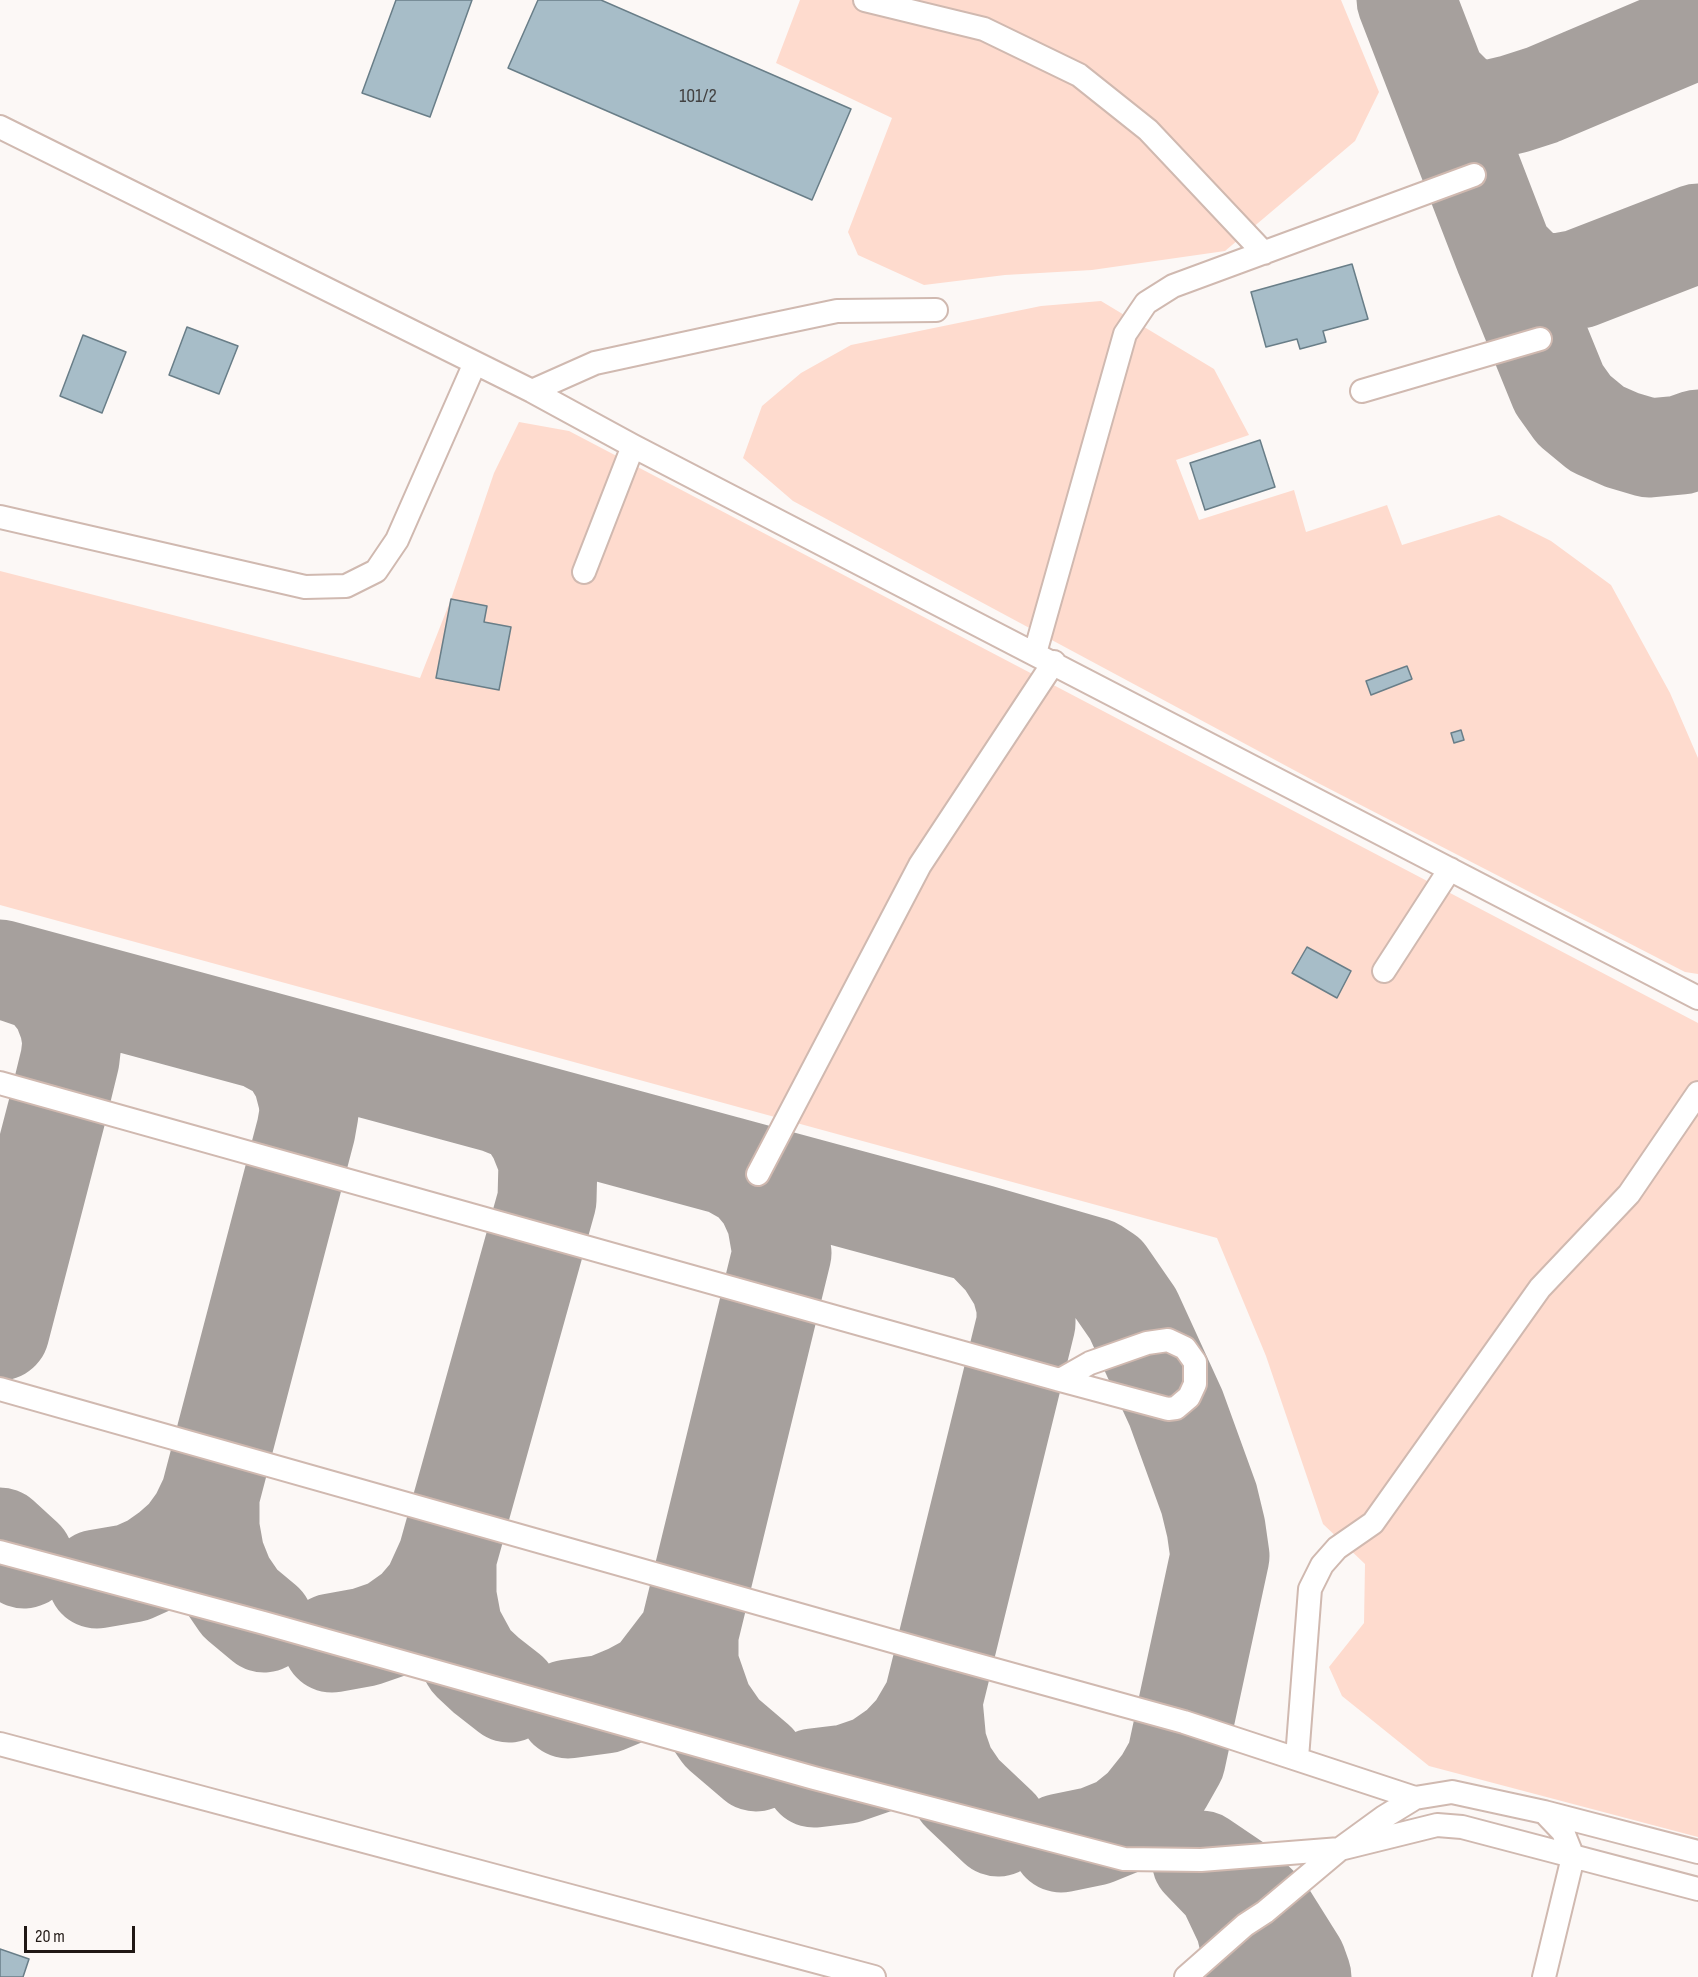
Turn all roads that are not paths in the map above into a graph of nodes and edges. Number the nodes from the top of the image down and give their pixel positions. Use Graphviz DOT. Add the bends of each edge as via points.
graph roads {
  1 [pos="865,0"];
  2 [pos="0,127"];
  3 [pos="1474,175"];
  4 [pos="1264,252"];
  5 [pos="936,310"];
  6 [pos="1540,339"];
  7 [pos="475,363"];
  8 [pos="532,391"];
  9 [pos="1362,391"];
  10 [pos="633,446"];
  11 [pos="0,517"];
  12 [pos="584,572"];
  13 [pos="1044,658"];
  14 [pos="1450,869"];
  15 [pos="1384,971"];
  16 [pos="1698,998"];
  17 [pos="0,1083"];
  18 [pos="1698,1093"];
  19 [pos="758,1174"];
  20 [pos="1060,1380"];
  21 [pos="0,1389"];
  22 [pos="0,1552"];
  23 [pos="0,1744"];
  24 [pos="1297,1758"];
  25 [pos="1415,1798"];
  26 [pos="1544,1812"];
  27 [pos="1340,1849"];
  28 [pos="1698,1852"];
  29 [pos="1573,1857"];
  30 [pos="1698,1889"];
  31 [pos="874,1977"];
  32 [pos="1186,1977"];
  33 [pos="1544,1977"];
  1 -- 4 [label="lane" via="984,29 1078,75 1148,130"];
  2 -- 7 [label="lane"];
  3 -- 4 [label="lane"];
  4 -- 13 [label="lane" via="1173,286 1146,303 1125,334"];
  5 -- 8 [label="lane" via="837,311 772,324 595,363"];
  6 -- 9 [label="lane"];
  7 -- 8 [label="lane"];
  7 -- 11 [label="lane" via="397,540 376,571 346,586 305,587"];
  8 -- 10 [label="lane"];
  10 -- 12 [label="lane"];
  10 -- 13 [label="lane"];
  13 -- 14 [label="lane"];
  13 -- 19 [label="lane" via="920,865"];
  14 -- 15 [label="lane"];
  14 -- 16 [label="lane"];
  17 -- 20 [label="lane"];
  18 -- 24 [label="lane" via="1629,1194 1540,1288 1374,1523 1337,1548 1322,1565 1311,1589"];
  20 -- 20 [label="lane" via="1176,1408 1189,1397 1195,1384 1195,1362 1185,1348 1168,1340 1147,1343 1090,1363"];
  21 -- 24 [label="lane" via="1184,1722"];
  22 -- 27 [label="lane" via="825,1781 1124,1859 1201,1860"];
  23 -- 31 [label="lane"];
  24 -- 25 [label="lane"];
  25 -- 26 [label="lane" via="1452,1792"];
  25 -- 27 [label="lane"];
  26 -- 28 [label="lane"];
  26 -- 29 [label="lane" via="1563,1832"];
  27 -- 29 [label="lane" via="1437,1825 1462,1827"];
  27 -- 32 [label="lane"];
  29 -- 30 [label="lane"];
  29 -- 33 [label="lane"];
}
